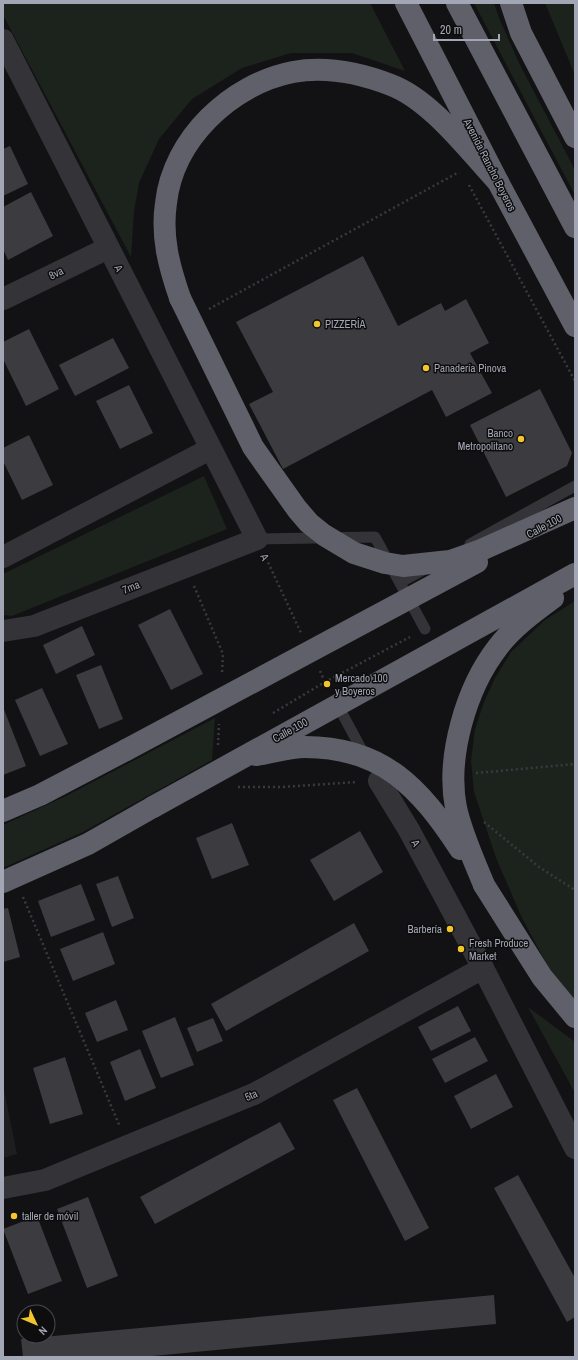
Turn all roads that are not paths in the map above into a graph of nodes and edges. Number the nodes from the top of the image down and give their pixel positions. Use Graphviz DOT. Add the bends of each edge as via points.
graph roads {
  1 [pos="406,3"];
  2 [pos="457,3"];
  3 [pos="511,3"];
  4 [pos="5,47"];
  5 [pos="575,137"];
  6 [pos="498,182"];
  7 [pos="575,227"];
  8 [pos="108,248"];
  9 [pos="3,299"];
  10 [pos="575,326"];
  11 [pos="210,449"];
  12 [pos="575,486"];
  13 [pos="575,509"];
  14 [pos="257,539"];
  15 [pos="3,557"];
  16 [pos="575,574"];
  17 [pos="401,582"];
  18 [pos="575,582"];
  19 [pos="425,629"];
  20 [pos="3,631"];
  21 [pos="343,715"];
  22 [pos="240,758"];
  23 [pos="379,781"];
  24 [pos="3,812"];
  25 [pos="484,885"];
  26 [pos="12,887"];
  27 [pos="483,968"];
  28 [pos="575,1017"];
  29 [pos="575,1148"];
  30 [pos="3,1188"];
  1 -- 6 [label="highway, Avenida Rancho Boyeros"];
  2 -- 7 [label="highway"];
  3 -- 5 [label="highway" via="521,33"];
  4 -- 8 [label="street, A"];
  6 -- 10 [label="highway, Avenida Rancho Boyeros"];
  6 -- 13 [label="highway, bridge" via="429,109 405,92 365,76 330,70 292,72 263,82 224,105 187,142 177,162 166,201 164,238 170,268 180,298 253,447 309,523 354,553 403,566 450,561"];
  8 -- 9 [label="street, 8va"];
  8 -- 11 [label="street, A"];
  11 -- 14 [label="street, A"];
  11 -- 15 [label="street"];
  12 -- 17 [label="lane"];
  13 -- 24 [label="highway, Calle 100, bridge" via="126,750"];
  14 -- 17 [label="lane, A" via="375,537"];
  14 -- 20 [label="street, 7ma" via="34,626"];
  16 -- 22 [label="highway, Calle 100, bridge"];
  17 -- 19 [label="lane"];
  18 -- 25 [label="highway, bridge" via="534,612 498,646 475,683 466,709 456,749 453,782 462,832"];
  21 -- 23 [label="lane, A"];
  22 -- 25 [label="highway, bridge" via="303,747 330,748 356,754 388,767 428,804"];
  22 -- 26 [label="highway, Calle 100, bridge"];
  23 -- 27 [label="street, A" via="402,818"];
  25 -- 28 [label="highway" via="542,977"];
  27 -- 29 [label="street, A"];
  27 -- 30 [label="street, 5ta" via="254,1094 45,1180"];
}
